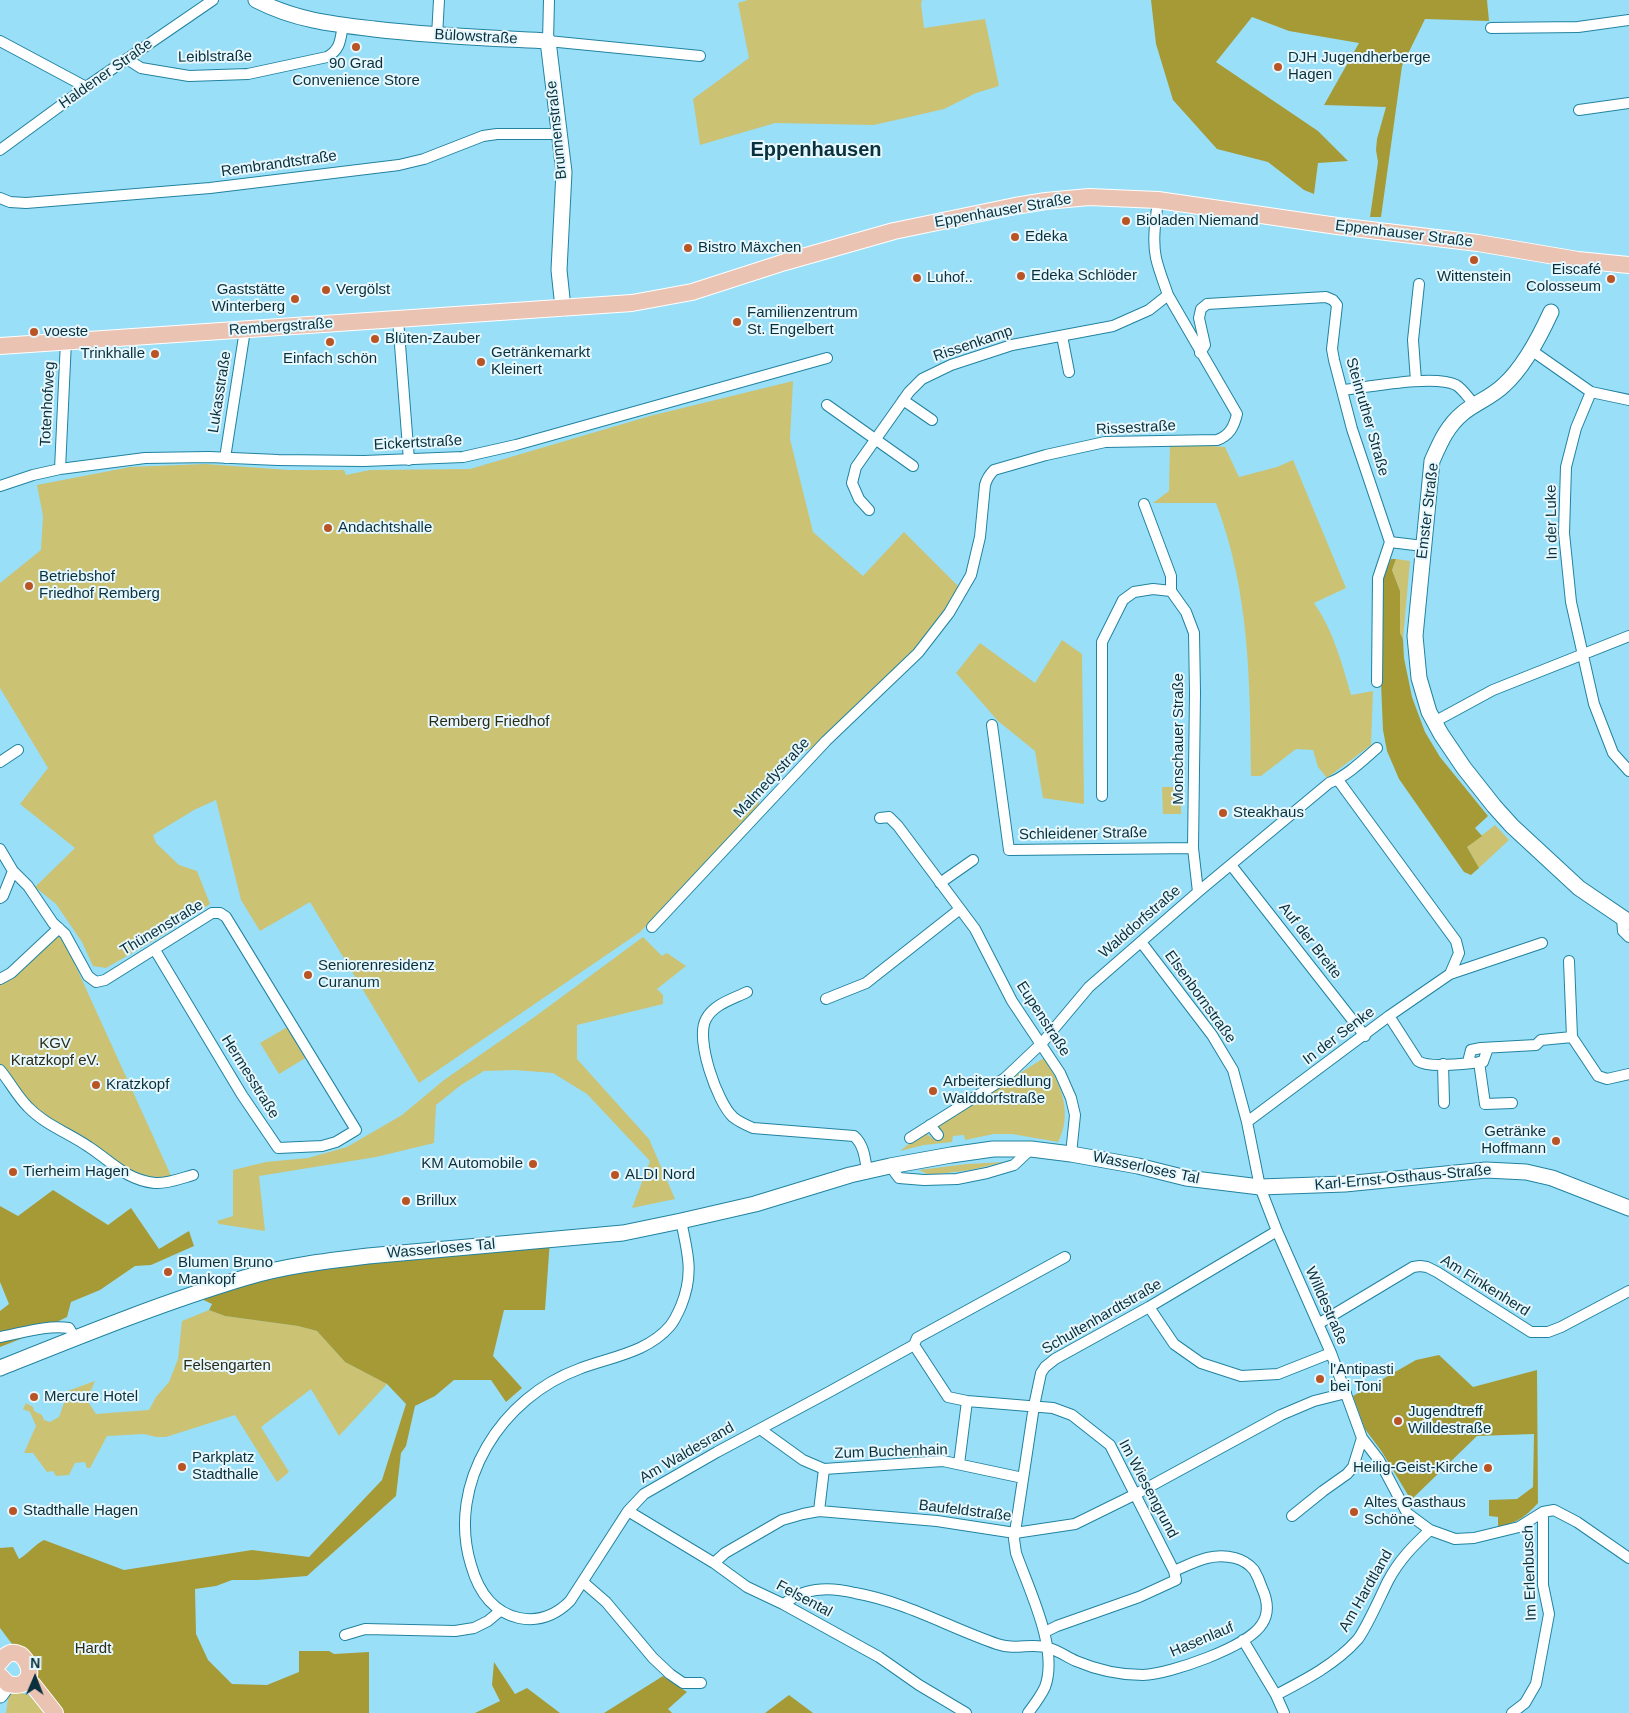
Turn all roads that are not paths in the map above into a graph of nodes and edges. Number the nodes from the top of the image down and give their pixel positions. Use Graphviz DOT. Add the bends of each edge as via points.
graph roads {
  1 [pos="213,0"];
  2 [pos="439,0"];
  3 [pos="549,0"];
  4 [pos="262,2"];
  5 [pos="1629,20"];
  6 [pos="343,25"];
  7 [pos="1491,28"];
  8 [pos="437,36"];
  9 [pos="0,40"];
  10 [pos="548,41"];
  11 [pos="700,56"];
  12 [pos="127,59"];
  13 [pos="86,87"];
  14 [pos="1629,103"];
  15 [pos="1579,110"];
  16 [pos="558,134"];
  17 [pos="0,150"];
  18 [pos="0,198"];
  19 [pos="1158,200"];
  20 [pos="1629,265"];
  21 [pos="1420,284"];
  22 [pos="1168,295"];
  23 [pos="563,308"];
  24 [pos="1552,312"];
  25 [pos="398,319"];
  26 [pos="245,330"];
  27 [pos="1062,336"];
  28 [pos="66,341"];
  29 [pos="0,346"];
  30 [pos="1531,350"];
  31 [pos="1200,353"];
  32 [pos="827,358"];
  33 [pos="1069,372"];
  34 [pos="1416,381"];
  35 [pos="1343,390"];
  36 [pos="1591,392"];
  37 [pos="903,400"];
  38 [pos="1629,400"];
  39 [pos="827,405"];
  40 [pos="1475,405"];
  41 [pos="932,420"];
  42 [pos="876,439"];
  43 [pos="225,458"];
  44 [pos="409,460"];
  45 [pos="913,466"];
  46 [pos="60,469"];
  47 [pos="0,486"];
  48 [pos="1144,504"];
  49 [pos="869,510"];
  50 [pos="1390,542"];
  51 [pos="1423,546"];
  52 [pos="1171,591"];
  53 [pos="1629,636"];
  54 [pos="918,654"];
  55 [pos="1582,655"];
  56 [pos="1377,682"];
  57 [pos="1434,722"];
  58 [pos="992,725"];
  59 [pos="1376,748"];
  60 [pos="18,750"];
  61 [pos="0,762"];
  62 [pos="1629,771"];
  63 [pos="1338,780"];
  64 [pos="1102,796"];
  65 [pos="880,818"];
  66 [pos="1193,848"];
  67 [pos="0,849"];
  68 [pos="973,860"];
  69 [pos="1231,865"];
  70 [pos="13,871"];
  71 [pos="940,883"];
  72 [pos="1198,892"];
  73 [pos="0,898"];
  74 [pos="960,909"];
  75 [pos="1626,920"];
  76 [pos="652,926"];
  77 [pos="59,928"];
  78 [pos="1629,937"];
  79 [pos="1141,942"];
  80 [pos="1542,943"];
  81 [pos="155,950"];
  82 [pos="1569,961"];
  83 [pos="1450,974"];
  84 [pos="0,978"];
  85 [pos="747,992"];
  86 [pos="826,999"];
  87 [pos="1389,1016"];
  88 [pos="1365,1036"];
  89 [pos="1572,1037"];
  90 [pos="1042,1043"];
  91 [pos="1488,1048"];
  92 [pos="1468,1062"];
  93 [pos="1479,1062"];
  94 [pos="1442,1064"];
  95 [pos="0,1070"];
  96 [pos="1629,1074"];
  97 [pos="1444,1103"];
  98 [pos="1512,1103"];
  99 [pos="1247,1122"];
  100 [pos="930,1125"];
  101 [pos="356,1130"];
  102 [pos="938,1136"];
  103 [pos="910,1138"];
  104 [pos="1031,1149"];
  105 [pos="1071,1154"];
  106 [pos="890,1166"];
  107 [pos="867,1172"];
  108 [pos="193,1175"];
  109 [pos="1260,1187"];
  110 [pos="1629,1208"];
  111 [pos="681,1221"];
  112 [pos="1277,1231"];
  113 [pos="1065,1257"];
  114 [pos="1629,1290"];
  115 [pos="1149,1307"];
  116 [pos="1318,1324"];
  117 [pos="0,1337"];
  118 [pos="75,1338"];
  119 [pos="914,1345"];
  120 [pos="1330,1353"];
  121 [pos="0,1368"];
  122 [pos="1346,1393"];
  123 [pos="967,1401"];
  124 [pos="1034,1406"];
  125 [pos="760,1429"];
  126 [pos="1362,1438"];
  127 [pos="959,1464"];
  128 [pos="824,1469"];
  129 [pos="1023,1478"];
  130 [pos="1136,1494"];
  131 [pos="628,1511"];
  132 [pos="819,1511"];
  133 [pos="1543,1512"];
  134 [pos="1292,1516"];
  135 [pos="1430,1530"];
  136 [pos="1015,1533"];
  137 [pos="1629,1558"];
  138 [pos="714,1563"];
  139 [pos="1174,1571"];
  140 [pos="583,1582"];
  141 [pos="783,1604"];
  142 [pos="500,1611"];
  143 [pos="1045,1632"];
  144 [pos="345,1635"];
  145 [pos="1243,1640"];
  146 [pos="1047,1647"];
  147 [pos="2,1677"];
  148 [pos="26,1680"];
  149 [pos="701,1683"];
  150 [pos="1276,1695"];
  151 [pos="55,1713"];
  152 [pos="966,1713"];
  153 [pos="1028,1713"];
  154 [pos="1284,1713"];
  155 [pos="1512,1713"];
  1 -- 12 [label="street, Haldener Straße"];
  2 -- 8 [label="street"];
  3 -- 10 [label="street"];
  4 -- 6 [label="main road, Bülowstraße" via="301,18"];
  5 -- 7 [label="street" via="1578,27"];
  6 -- 8 [label="main road, Bülowstraße"];
  6 -- 12 [label="street, Leiblstraße" via="339,45 327,57 248,74 189,76 142,68"];
  8 -- 10 [label="main road, Bülowstraße"];
  9 -- 13 [label="street"];
  10 -- 11 [label="street, Bülowstraße"];
  10 -- 16 [label="main road, Brunnenstraße"];
  12 -- 13 [label="street, Haldener Straße"];
  13 -- 17 [label="street, Haldener Straße"];
  14 -- 15 [label="street"];
  16 -- 18 [label="street, Rembrandtstraße" via="483,136 399,165 229,186 26,203"];
  16 -- 23 [label="main road, Brunnenstraße" via="564,172 559,270"];
  19 -- 20 [label="main road, Eppenhauser Straße"];
  19 -- 22 [label="street, Rissestraße" via="1156,257"];
  19 -- 23 [label="main road, Eppenhauser Straße" via="1089,196 1015,206 867,238 692,292 632,303"];
  21 -- 34 [label="street" via="1413,340"];
  22 -- 27 [label="street, Rissenkamp" via="1149,310 1112,326"];
  22 -- 31 [label="street, Rissestraße"];
  23 -- 25 [label="main road, Rembergstraße"];
  24 -- 30 [label="main road, Emster Straße"];
  25 -- 26 [label="main road, Rembergstraße"];
  25 -- 44 [label="street"];
  26 -- 28 [label="main road, Rembergstraße"];
  26 -- 43 [label="street, Lukasstraße"];
  27 -- 33 [label="street"];
  27 -- 37 [label="street, Rissenkamp" via="1012,345 951,365 922,379"];
  28 -- 29 [label="main road, Rembergstraße"];
  28 -- 46 [label="street, Totenhofweg"];
  30 -- 36 [label="street"];
  30 -- 40 [label="main road, Emster Straße" via="1504,386"];
  31 -- 35 [label="street, Steinruther Straße" via="1205,345 1199,318 1201,309 1207,304 1326,297 1337,305 1332,349"];
  31 -- 54 [label="street, Rissestraße" via="1236,414 1234,425 1224,437 1200,441 1105,442 1046,454 994,470 985,485 980,537 971,575"];
  32 -- 44 [label="street, Eickertstraße" via="516,445 463,457"];
  34 -- 35 [label="street"];
  34 -- 40 [label="street" via="1456,386"];
  35 -- 50 [label="street, Steinruther Straße" via="1352,429"];
  36 -- 38 [label="street"];
  36 -- 55 [label="street, In der Luke" via="1576,428 1566,467 1564,533 1571,602"];
  37 -- 41 [label="street"];
  37 -- 42 [label="street, Rissenkamp"];
  39 -- 42 [label="street"];
  40 -- 51 [label="main road, Emster Straße" via="1442,437 1432,461"];
  42 -- 45 [label="street"];
  42 -- 49 [label="street, Rissenkamp" via="856,467 852,483 859,499"];
  43 -- 44 [label="street, Eickertstraße"];
  43 -- 46 [label="street, Eickertstraße" via="145,458"];
  46 -- 47 [label="street, Eickertstraße"];
  48 -- 52 [label="street, Monschauer Straße" via="1170,576"];
  50 -- 51 [label="street"];
  50 -- 56 [label="street" via="1378,578"];
  51 -- 57 [label="main road, Emster Straße" via="1415,643 1419,678"];
  52 -- 64 [label="street" via="1134,592 1123,600 1102,642"];
  52 -- 66 [label="street, Monschauer Straße" via="1186,612 1194,633"];
  53 -- 55 [label="street"];
  54 -- 76 [label="street, Malmedystraße" via="826,741"];
  55 -- 57 [label="street" via="1493,690"];
  55 -- 62 [label="street, In der Luke" via="1594,704 1613,753"];
  57 -- 75 [label="main road, Emster Straße" via="1479,788 1512,826 1579,888"];
  58 -- 66 [label="street, Schleidener Straße" via="1009,850"];
  59 -- 63 [label="street, Walddorfstraße"];
  60 -- 61 [label="street"];
  63 -- 69 [label="street, Walddorfstraße" via="1329,783"];
  63 -- 83 [label="street" via="1456,941 1459,952"];
  65 -- 71 [label="street, Eupenstraße" via="889,817 898,826"];
  66 -- 72 [label="street, Monschauer Straße"];
  67 -- 70 [label="street, Thünenstraße"];
  68 -- 71 [label="street"];
  69 -- 72 [label="street, Walddorfstraße"];
  69 -- 88 [label="street, Auf der Breite"];
  70 -- 73 [label="street"];
  70 -- 77 [label="street, Thünenstraße"];
  71 -- 74 [label="street, Eupenstraße"];
  72 -- 79 [label="street, Walddorfstraße"];
  74 -- 86 [label="street" via="866,983"];
  74 -- 90 [label="street, Eupenstraße" via="975,930 1012,1000"];
  75 -- 78 [label="street, Emster Straße" via="1623,931"];
  77 -- 81 [label="street, Thünenstraße" via="88,976 96,982 105,980"];
  77 -- 84 [label="street" via="18,968"];
  79 -- 90 [label="street, Walddorfstraße" via="1089,987"];
  79 -- 99 [label="street, Elsenbornstraße" via="1212,1034 1233,1070"];
  80 -- 83 [label="street, In der Senke"];
  81 -- 101 [label="street, Hermesstraße" via="242,1096 278,1148 322,1146"];
  81 -- 101 [label="street, Thünenstraße" via="212,913 226,917"];
  82 -- 89 [label="street"];
  83 -- 87 [label="street, In der Senke"];
  85 -- 107 [label="street" via="713,1010 702,1030 705,1055 732,1116 753,1128 854,1136 863,1148"];
  87 -- 88 [label="street, In der Senke"];
  87 -- 94 [label="street" via="1418,1061"];
  88 -- 99 [label="street, In der Senke"];
  89 -- 91 [label="street"];
  89 -- 96 [label="street" via="1598,1076 1607,1079"];
  90 -- 100 [label="street, Walddorfstraße" via="1005,1078"];
  90 -- 105 [label="street, Eupenstraße" via="1071,1098 1075,1115"];
  91 -- 92 [label="street" via="1471,1050"];
  91 -- 93 [label="street" via="1483,1062"];
  92 -- 93 [label="street"];
  92 -- 94 [label="street"];
  93 -- 98 [label="street" via="1484,1104"];
  94 -- 97 [label="street"];
  95 -- 108 [label="street" via="29,1108 121,1172 138,1180 158,1183"];
  99 -- 109 [label="street, Elsenbornstraße"];
  100 -- 102 [label="street"];
  100 -- 103 [label="street, Walddorfstraße"];
  104 -- 105 [label="main road, Wasserloses Tal"];
  104 -- 106 [label="main road, Wasserloses Tal" via="976,1152"];
  104 -- 106 [label="street" via="1014,1165 957,1179 899,1178"];
  105 -- 109 [label="main road, Wasserloses Tal" via="1186,1178"];
  106 -- 107 [label="main road, Wasserloses Tal"];
  107 -- 111 [label="main road, Wasserloses Tal"];
  109 -- 110 [label="main road, Karl-Ernst-Osthaus-Straße" via="1345,1184 1495,1170 1552,1178"];
  109 -- 112 [label="street, Willdestraße"];
  111 -- 118 [label="main road, Wasserloses Tal" via="623,1233 359,1257 284,1269 245,1278"];
  111 -- 142 [label="street, Am Waldesrand" via="689,1262 689,1281 670,1326 654,1341 561,1376 532,1395 499,1426 483,1454 467,1504 466,1542 480,1589"];
  112 -- 115 [label="street, Schultenhardtstraße"];
  112 -- 116 [label="street, Willdestraße"];
  113 -- 119 [label="street, Am Waldesrand" via="916,1338"];
  114 -- 116 [label="street, Am Finkenherd" via="1561,1327 1548,1332 1531,1332 1437,1272 1420,1266"];
  115 -- 120 [label="street" via="1174,1344 1201,1362 1241,1376 1278,1374"];
  115 -- 124 [label="street, Schultenhardtstraße" via="1045,1367"];
  116 -- 120 [label="street, Willdestraße"];
  117 -- 118 [label="street" via="59,1327 68,1328"];
  118 -- 121 [label="main road, Wasserloses Tal"];
  119 -- 123 [label="street" via="948,1398"];
  119 -- 125 [label="street, Am Waldesrand"];
  120 -- 122 [label="street, Willdestraße"];
  122 -- 126 [label="street, Willdestraße"];
  122 -- 130 [label="street, Baufeldstraße" via="1314,1401 1281,1415"];
  123 -- 124 [label="street"];
  123 -- 127 [label="street, Zum Buchenhain"];
  124 -- 129 [label="street, Schultenhardtstraße"];
  124 -- 130 [label="street, Im Wiesengrund" via="1072,1415 1110,1445"];
  125 -- 128 [label="street" via="803,1460"];
  125 -- 131 [label="street, Am Waldesrand" via="644,1494"];
  126 -- 134 [label="street" via="1348,1474"];
  126 -- 135 [label="street, Willdestraße" via="1379,1460 1406,1513"];
  127 -- 128 [label="street, Zum Buchenhain" via="943,1461"];
  127 -- 129 [label="street, Zum Buchenhain"];
  128 -- 132 [label="street"];
  129 -- 136 [label="street, Schultenhardtstraße"];
  130 -- 136 [label="street, Baufeldstraße" via="1074,1524"];
  130 -- 139 [label="street, Im Wiesengrund"];
  131 -- 138 [label="street, Felsental"];
  131 -- 140 [label="street, Am Waldesrand"];
  132 -- 136 [label="street, Baufeldstraße"];
  132 -- 138 [label="street, Baufeldstraße" via="782,1520 725,1553"];
  133 -- 135 [label="street, Willdestraße" via="1518,1527 1474,1538 1455,1539"];
  133 -- 137 [label="street" via="1554,1510 1569,1517"];
  133 -- 155 [label="street, Im Erlenbusch" via="1543,1585 1549,1614 1536,1684 1525,1703"];
  135 -- 150 [label="street, Am Hardtland" via="1406,1553 1389,1578 1359,1637 1339,1658"];
  136 -- 143 [label="street, Schultenhardtstraße" via="1016,1553"];
  138 -- 141 [label="street, Felsental" via="747,1587"];
  139 -- 143 [label="street, Hasenlauf" via="1176,1580 1170,1583"];
  139 -- 145 [label="street, Hasenlauf" via="1218,1555 1243,1560 1254,1570 1265,1595 1267,1611 1258,1630"];
  140 -- 142 [label="street, Am Waldesrand" via="570,1601 548,1616 527,1619"];
  140 -- 149 [label="street" via="606,1602 670,1674 683,1683"];
  141 -- 146 [label="street, Hasenlauf" via="805,1592 837,1589 880,1597 1009,1648"];
  141 -- 152 [label="street, Felsental"];
  142 -- 144 [label="street" via="474,1628 455,1631 364,1629"];
  143 -- 146 [label="street, Schultenhardtstraße"];
  145 -- 146 [label="street, Hasenlauf" via="1180,1668 1143,1675 1110,1672"];
  145 -- 150 [label="street"];
  146 -- 153 [label="street, Schultenhardtstraße" via="1047,1680"];
  147 -- 148 [label="main road" via="18,1685"];
  147 -- 148 [label="main road" via="15,1654 24,1658 29,1666"];
  148 -- 151 [label="main road"];
  150 -- 154 [label="street"];
}
